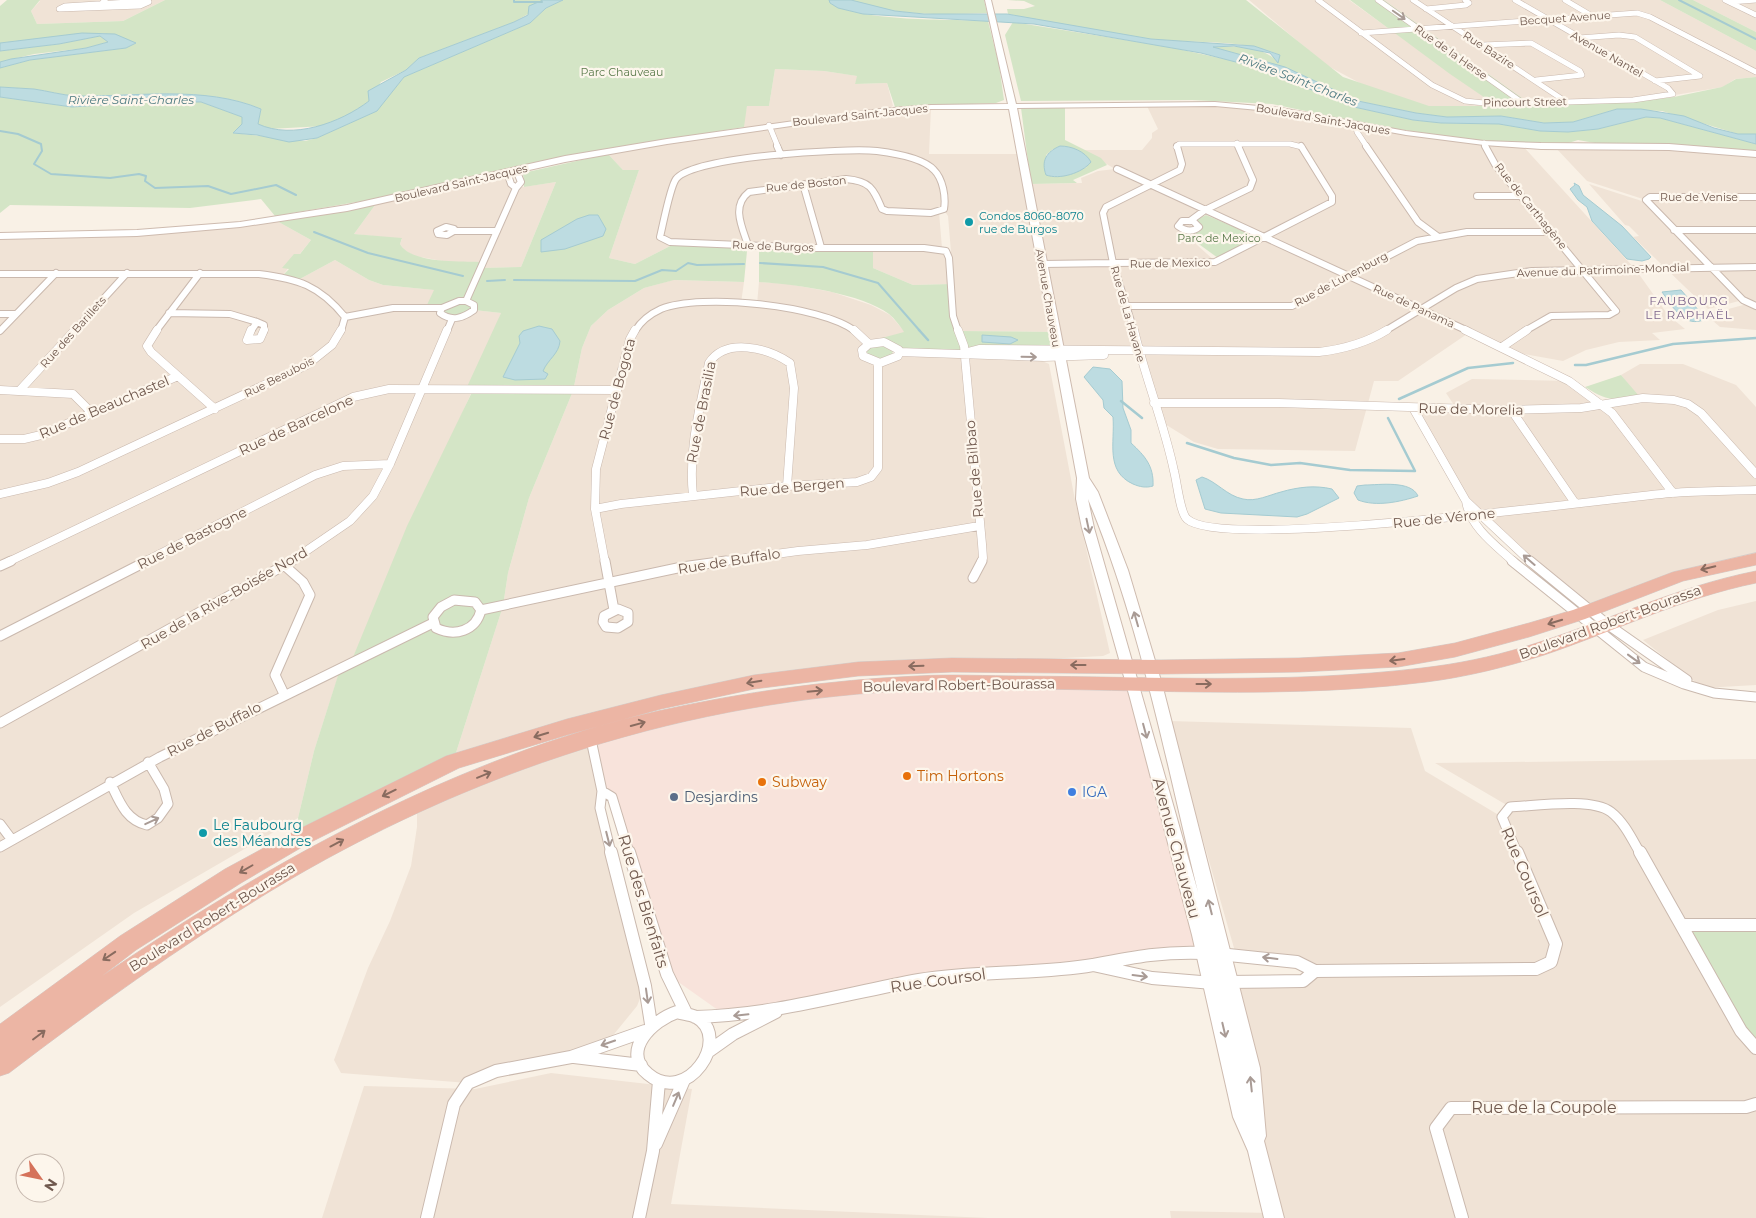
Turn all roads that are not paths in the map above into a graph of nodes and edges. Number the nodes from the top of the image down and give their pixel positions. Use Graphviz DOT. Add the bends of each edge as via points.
graph roads {
  1 [pos="988,0"];
  2 [pos="1318,0"];
  3 [pos="1378,0"];
  4 [pos="1413,0"];
  5 [pos="1465,0"];
  6 [pos="1515,0"];
  7 [pos="1565,0"];
  8 [pos="1756,0"];
  9 [pos="104,1"];
  10 [pos="1727,1"];
  11 [pos="1426,9"];
  12 [pos="1756,15"];
  13 [pos="1592,16"];
  14 [pos="1548,19"];
  15 [pos="1453,27"];
  16 [pos="1419,30"];
  17 [pos="1361,33"];
  18 [pos="1578,38"];
  19 [pos="1483,45"];
  20 [pos="1756,72"];
  21 [pos="1536,80"];
  22 [pos="1655,81"];
  23 [pos="1673,94"];
  24 [pos="1565,102"];
  25 [pos="1523,103"];
  26 [pos="1012,105"];
  27 [pos="1355,124"];
  28 [pos="769,126"];
  29 [pos="1484,143"];
  30 [pos="1237,144"];
  31 [pos="1756,154"];
  32 [pos="780,155"];
  33 [pos="1117,169"];
  34 [pos="511,171"];
  35 [pos="803,184"];
  36 [pos="1151,185"];
  37 [pos="516,188"];
  38 [pos="1477,196"];
  39 [pos="1521,196"];
  40 [pos="1756,197"];
  41 [pos="1205,210"];
  42 [pos="1190,221"];
  43 [pos="1674,230"];
  44 [pos="1756,230"];
  45 [pos="497,231"];
  46 [pos="454,232"];
  47 [pos="1552,232"];
  48 [pos="0,236"];
  49 [pos="1437,236"];
  50 [pos="1265,238"];
  51 [pos="748,245"];
  52 [pos="821,247"];
  53 [pos="1043,264"];
  54 [pos="1113,264"];
  55 [pos="1710,267"];
  56 [pos="1756,267"];
  57 [pos="1584,270"];
  58 [pos="56,273"];
  59 [pos="127,273"];
  60 [pos="200,273"];
  61 [pos="0,274"];
  62 [pos="1348,276"];
  63 [pos="466,301"];
  64 [pos="1128,306"];
  65 [pos="1756,306"];
  66 [pos="442,308"];
  67 [pos="1420,309"];
  68 [pos="169,313"];
  69 [pos="0,314"];
  70 [pos="16,314"];
  71 [pos="345,316"];
  72 [pos="452,319"];
  73 [pos="257,321"];
  74 [pos="0,330"];
  75 [pos="869,344"];
  76 [pos="1502,347"];
  77 [pos="899,352"];
  78 [pos="1138,352"];
  79 [pos="1058,353"];
  80 [pos="964,356"];
  81 [pos="878,363"];
  82 [pos="178,376"];
  83 [pos="423,389"];
  84 [pos="0,390"];
  85 [pos="20,390"];
  86 [pos="616,390"];
  87 [pos="1154,403"];
  88 [pos="1603,406"];
  89 [pos="1414,408"];
  90 [pos="215,409"];
  91 [pos="1512,411"];
  92 [pos="92,414"];
  93 [pos="0,439"];
  94 [pos="390,464"];
  95 [pos="1174,469"];
  96 [pos="1756,474"];
  97 [pos="1084,478"];
  98 [pos="787,486"];
  99 [pos="1756,490"];
  100 [pos="1673,493"];
  101 [pos="0,494"];
  102 [pos="693,496"];
  103 [pos="1466,502"];
  104 [pos="1575,503"];
  105 [pos="595,510"];
  106 [pos="1483,514"];
  107 [pos="1468,515"];
  108 [pos="979,526"];
  109 [pos="1756,559"];
  110 [pos="0,566"];
  111 [pos="285,566"];
  112 [pos="1756,577"];
  113 [pos="974,578"];
  114 [pos="609,582"];
  115 [pos="481,610"];
  116 [pos="614,610"];
  117 [pos="1585,612"];
  118 [pos="433,623"];
  119 [pos="1603,625"];
  120 [pos="0,636"];
  121 [pos="1127,665"];
  122 [pos="1150,666"];
  123 [pos="1132,684"];
  124 [pos="1155,684"];
  125 [pos="284,694"];
  126 [pos="1756,697"];
  127 [pos="0,723"];
  128 [pos="589,729"];
  129 [pos="148,762"];
  130 [pos="110,782"];
  131 [pos="602,791"];
  132 [pos="0,824"];
  133 [pos="12,840"];
  134 [pos="0,847"];
  135 [pos="1756,924"];
  136 [pos="1683,925"];
  137 [pos="1214,954"];
  138 [pos="1093,965"];
  139 [pos="1315,971"];
  140 [pos="1221,982"];
  141 [pos="786,1008"];
  142 [pos="691,1015"];
  143 [pos="648,1028"];
  144 [pos="0,1038"];
  145 [pos="1756,1048"];
  146 [pos="709,1051"];
  147 [pos="571,1057"];
  148 [pos="0,1064"];
  149 [pos="641,1064"];
  150 [pos="684,1080"];
  151 [pos="659,1081"];
  152 [pos="1756,1104"];
  153 [pos="653,1151"];
  154 [pos="427,1218"];
  155 [pos="639,1218"];
  156 [pos="1274,1218"];
  157 [pos="1462,1218"];
  1 -- 26 [label="main road, Avenue Chauveau"];
  2 -- 17 [label="street, Pincourt Street"];
  3 -- 16 [label="street, Rue de la Herse, one-way"];
  4 -- 11 [label="street, Rue Bazire"];
  5 -- 11 [label="street" via="1469,3 1466,6"];
  6 -- 14 [label="street, Avenue Nantel"];
  7 -- 13 [label="street"];
  8 -- 10 [label="street"];
  9 -- 9 [label="street" via="59,8 140,6 150,2"];
  10 -- 12 [label="street"];
  11 -- 15 [label="street, Rue Bazire"];
  13 -- 14 [label="street, Becquet Avenue"];
  13 -- 20 [label="street, Becquet Avenue" via="1646,15"];
  14 -- 15 [label="street, Becquet Avenue"];
  14 -- 18 [label="street, Avenue Nantel"];
  15 -- 16 [label="street, Becquet Avenue"];
  15 -- 19 [label="street, Rue Bazire"];
  16 -- 17 [label="street, Becquet Avenue"];
  16 -- 25 [label="street, Rue de la Herse"];
  17 -- 25 [label="street, Pincourt Street" via="1432,85 1454,97 1479,103"];
  18 -- 22 [label="street, Avenue Nantel"];
  18 -- 22 [label="street" via="1635,37 1700,76"];
  19 -- 21 [label="street, Rue Bazire"];
  19 -- 21 [label="street" via="1534,44 1582,75"];
  21 -- 24 [label="street, Rue Bazire"];
  22 -- 23 [label="street, Avenue Nantel"];
  23 -- 24 [label="street, Pincourt Street" via="1634,100"];
  24 -- 25 [label="street, Pincourt Street"];
  26 -- 27 [label="main road, Boulevard Saint-Jacques" via="1214,104 1281,110"];
  26 -- 28 [label="main road, Boulevard Saint-Jacques" via="886,110"];
  26 -- 53 [label="main road, Avenue Chauveau"];
  27 -- 29 [label="main road, Boulevard Saint-Jacques"];
  27 -- 49 [label="street" via="1357,132 1418,222"];
  28 -- 32 [label="street"];
  28 -- 34 [label="main road, Boulevard Saint-Jacques" via="646,144"];
  29 -- 31 [label="main road, Boulevard Saint-Jacques" via="1669,147"];
  29 -- 39 [label="street, Rue de Carthagène" via="1496,166"];
  30 -- 36 [label="street, Rue de Mexico" via="1179,144 1176,147 1182,164 1180,170"];
  30 -- 41 [label="street" via="1253,184 1246,192"];
  30 -- 50 [label="street, Rue de Mexico" via="1304,147 1333,198 1328,206"];
  32 -- 35 [label="street, Rue de Boston" via="867,150 906,158 938,172 943,181 945,206 944,210 931,213 892,213 882,208 872,187 858,180"];
  32 -- 51 [label="street, Rue de Burgos" via="701,166 676,179 660,237 664,241"];
  33 -- 36 [label="street, Rue de Panama"];
  34 -- 37 [label="street" via="511,184"];
  34 -- 37 [label="street" via="521,182"];
  34 -- 48 [label="main road, Boulevard Saint-Jacques" via="275,220 145,233"];
  35 -- 51 [label="street, Rue de Boston" via="759,189 742,195 740,216"];
  35 -- 52 [label="street"];
  36 -- 41 [label="street, Rue de Panama"];
  36 -- 54 [label="street, Rue de La Havane" via="1106,208 1103,220"];
  37 -- 45 [label="street"];
  38 -- 39 [label="street"];
  39 -- 47 [label="street, Rue de Carthagène"];
  40 -- 43 [label="street, Rue de Venise" via="1647,198 1648,204"];
  41 -- 42 [label="street"];
  41 -- 50 [label="street, Rue de Panama"];
  43 -- 44 [label="street"];
  43 -- 55 [label="street, Rue de Venise"];
  45 -- 46 [label="street"];
  45 -- 63 [label="street"];
  47 -- 49 [label="street, Rue de Lunenburg" via="1467,232"];
  47 -- 57 [label="street, Rue de Carthagène"];
  49 -- 62 [label="street, Rue de Lunenburg" via="1402,247"];
  50 -- 54 [label="street, Rue de Mexico" via="1216,262"];
  50 -- 62 [label="street, Rue de Panama"];
  51 -- 52 [label="street, Rue de Burgos"];
  52 -- 80 [label="street, Rue de Burgos" via="946,251 953,316 964,346"];
  53 -- 54 [label="street, Rue de Mexico"];
  53 -- 79 [label="main road, Avenue Chauveau"];
  54 -- 64 [label="street, Rue de La Havane"];
  55 -- 56 [label="street, Avenue du Patrimoine-Mondial"];
  55 -- 57 [label="street, Avenue du Patrimoine-Mondial"];
  55 -- 65 [label="street" via="1743,300"];
  57 -- 67 [label="street, Avenue du Patrimoine-Mondial" via="1532,271 1477,279"];
  57 -- 76 [label="street, Rue de Carthagène" via="1615,307 1614,314 1551,316"];
  58 -- 59 [label="street"];
  58 -- 61 [label="street"];
  58 -- 70 [label="street"];
  59 -- 60 [label="street"];
  59 -- 85 [label="street, Rue des Barillets"];
  60 -- 68 [label="street"];
  60 -- 71 [label="street" via="259,274 298,280 323,291"];
  62 -- 64 [label="street, Rue de Lunenburg" via="1292,306"];
  62 -- 67 [label="street, Rue de Panama"];
  63 -- 66 [label="street" via="450,303"];
  63 -- 72 [label="street" via="474,306 474,310 467,316"];
  64 -- 78 [label="street, Rue de La Havane"];
  66 -- 71 [label="street" via="394,307"];
  66 -- 72 [label="street" via="440,314"];
  67 -- 76 [label="street, Rue de Panama"];
  67 -- 78 [label="street, Avenue du Patrimoine-Mondial" via="1370,340 1338,350"];
  68 -- 73 [label="street" via="212,313"];
  68 -- 82 [label="street" via="147,346"];
  69 -- 70 [label="street"];
  70 -- 74 [label="street"];
  71 -- 90 [label="street, Rue Beaubois" via="337,341 326,352"];
  72 -- 83 [label="street, Rue de la Rive-Boisée Nord"];
  75 -- 77 [label="street" via="887,342 896,346"];
  75 -- 81 [label="street" via="862,354 869,361"];
  75 -- 86 [label="street, Rue de Bogota" via="834,318 794,306 683,303 653,313 634,329"];
  76 -- 88 [label="street, Rue de Panama" via="1570,381"];
  77 -- 80 [label="street"];
  77 -- 81 [label="street" via="894,360"];
  78 -- 79 [label="street, Avenue du Patrimoine-Mondial" via="1071,349"];
  78 -- 79 [label="street, Avenue du Patrimoine-Mondial" via="1072,357"];
  78 -- 87 [label="street, Rue de La Havane"];
  79 -- 80 [label="street"];
  79 -- 97 [label="main road, Avenue Chauveau"];
  80 -- 108 [label="street, Rue de Bilbao"];
  81 -- 98 [label="street, Rue de Bergen" via="876,473 857,482"];
  82 -- 90 [label="street"];
  82 -- 92 [label="street, Rue de Beauchastel"];
  83 -- 86 [label="street, Rue de Barcelone"];
  83 -- 94 [label="street, Rue de la Rive-Boisée Nord"];
  83 -- 110 [label="street, Rue de Barcelone" via="389,389 353,397"];
  84 -- 85 [label="street"];
  85 -- 92 [label="street" via="73,394"];
  86 -- 105 [label="street, Rue de Bogota" via="596,469"];
  87 -- 89 [label="street, Rue de Morelia"];
  87 -- 95 [label="street, Rue de La Havane"];
  88 -- 91 [label="street, Rue de Morelia"];
  88 -- 96 [label="street, Rue de Morelia" via="1650,398 1683,401 1701,412"];
  88 -- 100 [label="street, Rue de Panama" via="1612,413"];
  89 -- 91 [label="street, Rue de Morelia"];
  89 -- 103 [label="street"];
  90 -- 101 [label="street, Rue Beaubois" via="78,472"];
  91 -- 104 [label="street"];
  92 -- 93 [label="street, Rue de Beauchastel" via="32,438"];
  94 -- 111 [label="street, Rue de la Rive-Boisée Nord" via="363,509"];
  94 -- 120 [label="street, Rue de Bastogne" via="343,466 315,475"];
  95 -- 107 [label="street, Rue de Vérone" via="1184,517 1206,529 1283,530"];
  97 -- 121 [label="main road, Avenue Chauveau, one-way" via="1082,499 1088,528"];
  122 -- 97 [label="main road, Avenue Chauveau, one-way" via="1121,570"];
  98 -- 102 [label="street, Rue de Bergen"];
  98 -- 102 [label="street, Rue de Brasilia" via="794,383 790,363 779,355 757,349 726,348 714,354 709,363 691,456 689,475"];
  99 -- 100 [label="street, Rue de Vérone"];
  100 -- 104 [label="street, Rue de Vérone"];
  102 -- 105 [label="street, Rue de Bergen"];
  103 -- 106 [label="street"];
  103 -- 107 [label="street"];
  104 -- 106 [label="street, Rue de Vérone"];
  105 -- 114 [label="street, Rue de Bogota"];
  106 -- 107 [label="street, Rue de Vérone"];
  117 -- 106 [label="street, one-way"];
  107 -- 117 [label="street" via="1518,566"];
  108 -- 113 [label="street, Rue de Bilbao" via="983,558"];
  108 -- 114 [label="street, Rue de Buffalo" via="867,545 740,558"];
  109 -- 117 [label="highway, Boulevard Robert-Bourassa, one-way" via="1679,576"];
  111 -- 125 [label="street" via="308,587 310,595 275,675"];
  111 -- 127 [label="street, Rue de la Rive-Boisée Nord"];
  112 -- 119 [label="highway, Boulevard Robert-Bourassa" via="1704,587"];
  114 -- 115 [label="street, Rue de Buffalo"];
  114 -- 116 [label="street, Rue de Bogota"];
  115 -- 118 [label="street" via="478,621 464,630 448,633"];
  115 -- 118 [label="street" via="475,602 454,600 436,612"];
  117 -- 119 [label="street"];
  117 -- 119 [label="street"];
  117 -- 122 [label="highway, Boulevard Robert-Bourassa, one-way" via="1455,650 1398,660"];
  118 -- 125 [label="street, Rue de Buffalo"];
  124 -- 119 [label="highway, Boulevard Robert-Bourassa, one-way" via="1324,684 1409,677 1474,667 1551,646"];
  119 -- 126 [label="street" via="1644,667 1663,676 1736,698"];
  121 -- 122 [label="highway, Boulevard Robert-Bourassa"];
  121 -- 123 [label="main road, Avenue Chauveau"];
  121 -- 128 [label="highway, Boulevard Robert-Bourassa, one-way" via="952,665 858,669 754,682 661,702"];
  122 -- 124 [label="main road, Avenue Chauveau"];
  123 -- 124 [label="highway, Boulevard Robert-Bourassa"];
  128 -- 123 [label="highway, Boulevard Robert-Bourassa, one-way" via="805,692 925,683"];
  123 -- 137 [label="main road, Avenue Chauveau, one-way"];
  137 -- 124 [label="main road, Avenue Chauveau, one-way"];
  125 -- 129 [label="street, Rue de Buffalo"];
  128 -- 131 [label="street, Rue des Bienfaits"];
  128 -- 144 [label="highway, Boulevard Robert-Bourassa, one-way" via="453,762 302,837 232,876 128,943"];
  148 -- 128 [label="highway, Boulevard Robert-Bourassa, one-way" via="175,937 296,864 417,803"];
  129 -- 130 [label="street, Rue de Buffalo"];
  130 -- 129 [label="street, one-way" via="133,821 147,825 157,820 169,805 168,794"];
  130 -- 133 [label="street, Rue de Buffalo"];
  131 -- 142 [label="street, Rue des Bienfaits" via="612,797 667,974"];
  131 -- 143 [label="street, Rue des Bienfaits, one-way" via="600,808 645,986"];
  132 -- 133 [label="street"];
  133 -- 134 [label="street, Rue de Buffalo"];
  135 -- 136 [label="street"];
  136 -- 139 [label="street, Rue Coursol" via="1625,827 1610,811 1594,804 1510,807 1502,817 1556,944 1551,962 1536,969"];
  136 -- 145 [label="street, Rue Coursol" via="1741,1031"];
  137 -- 138 [label="street, Rue Coursol" via="1180,952 1119,957"];
  139 -- 137 [label="street, Rue Coursol, one-way" via="1297,962"];
  137 -- 140 [label="main road"];
  138 -- 140 [label="street, Rue Coursol, one-way" via="1120,974"];
  138 -- 141 [label="street, Rue Coursol" via="921,980"];
  139 -- 140 [label="street, Rue Coursol" via="1303,981"];
  140 -- 156 [label="main road" via="1243,1117 1258,1150"];
  141 -- 142 [label="street, Rue Coursol, one-way" via="738,1016"];
  141 -- 146 [label="street, Rue Coursol" via="732,1034"];
  142 -- 143 [label="street" via="668,1014"];
  142 -- 146 [label="street" via="707,1031"];
  143 -- 147 [label="street, one-way"];
  143 -- 149 [label="street" via="639,1048"];
  146 -- 150 [label="street" via="700,1068"];
  147 -- 149 [label="street"];
  147 -- 154 [label="street" via="496,1071 468,1083 454,1104"];
  149 -- 151 [label="street" via="645,1072"];
  150 -- 151 [label="street"];
  153 -- 150 [label="street, one-way"];
  151 -- 153 [label="street"];
  152 -- 157 [label="street, Rue de la Coupole" via="1746,1107 1451,1108 1436,1128"];
  153 -- 155 [label="street"];
}
